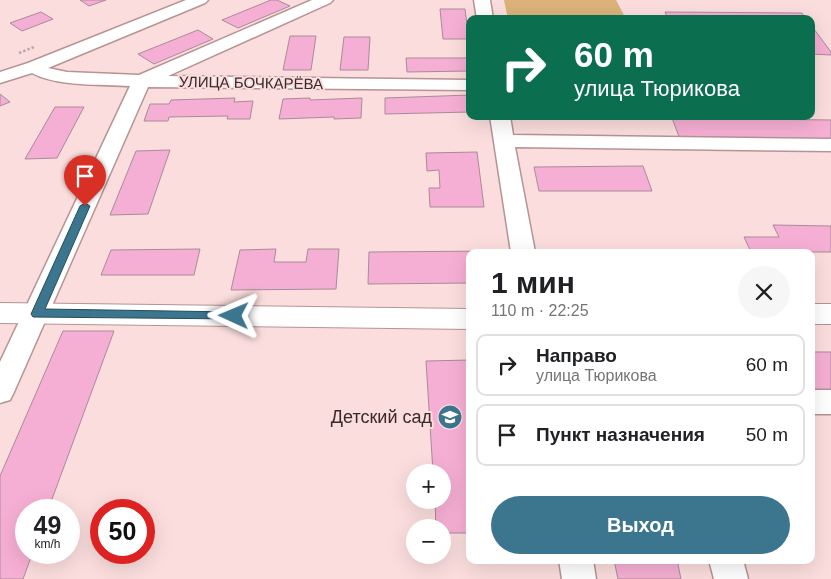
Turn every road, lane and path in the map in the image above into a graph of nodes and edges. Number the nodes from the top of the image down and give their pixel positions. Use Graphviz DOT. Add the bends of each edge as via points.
graph roads {
  1 [pos="200,0"];
  2 [pos="325,0"];
  3 [pos="482,0"];
  4 [pos="484,15"];
  5 [pos="34,66"];
  6 [pos="0,78"];
  7 [pos="141,81"];
  8 [pos="466,86"];
  9 [pos="501,120"];
  10 [pos="504,141"];
  11 [pos="831,145"];
  12 [pos="522,249"];
  13 [pos="0,313"];
  14 [pos="37,314"];
  15 [pos="815,314"];
  16 [pos="831,314"];
  17 [pos="466,319"];
  18 [pos="0,392"];
  19 [pos="815,402"];
  20 [pos="831,402"];
  21 [pos="577,564"];
  22 [pos="727,564"];
  23 [pos="579,579"];
  24 [pos="731,579"];
  1 -- 5 [label="street"];
  2 -- 7 [label="street"];
  3 -- 4 [label="street"];
  5 -- 6 [label="street"];
  5 -- 7 [label="street, УЛИЦА БОЧКАРЁВА" via="45,73 67,77"];
  7 -- 8 [label="street, УЛИЦА БОЧКАРЁВА"];
  7 -- 14 [label="street"];
  9 -- 10 [label="street"];
  10 -- 11 [label="street"];
  10 -- 12 [label="street"];
  13 -- 14 [label="main road"];
  14 -- 17 [label="main road"];
  14 -- 18 [label="street"];
  15 -- 16 [label="main road"];
  19 -- 20 [label="street"];
  21 -- 23 [label="street"];
  22 -- 24 [label="street"];
}
